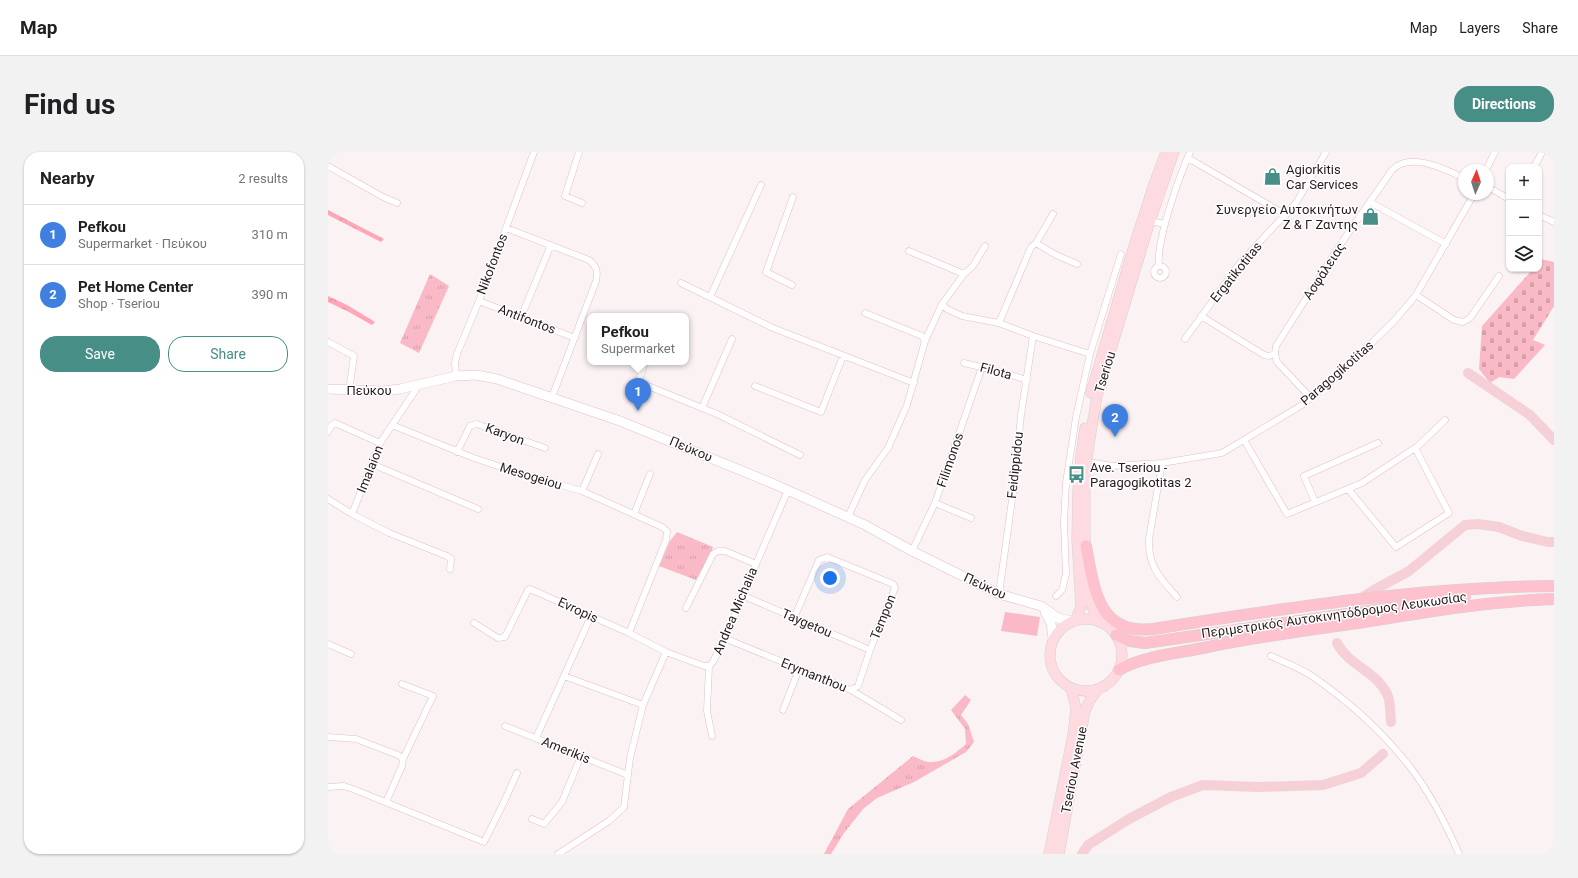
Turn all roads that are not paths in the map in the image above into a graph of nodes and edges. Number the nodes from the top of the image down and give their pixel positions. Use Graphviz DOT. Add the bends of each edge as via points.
graph roads {
  1 [pos="534,152"];
  2 [pos="579,152"];
  3 [pos="1166,152"];
  4 [pos="1174,152"];
  5 [pos="1326,152"];
  6 [pos="1495,152"];
  7 [pos="1542,152"];
  8 [pos="1189,155"];
  9 [pos="1489,164"];
  10 [pos="1536,164"];
  11 [pos="328,166"];
  12 [pos="1458,175"];
  13 [pos="761,185"];
  14 [pos="1494,190"];
  15 [pos="793,197"];
  16 [pos="1506,197"];
  17 [pos="1471,200"];
  18 [pos="1370,202"];
  19 [pos="397,203"];
  20 [pos="582,203"];
  21 [pos="1053,214"];
  22 [pos="1286,214"];
  23 [pos="1542,216"];
  24 [pos="1150,221"];
  25 [pos="1554,222"];
  26 [pos="1165,224"];
  27 [pos="506,228"];
  28 [pos="1036,243"];
  29 [pos="1446,244"];
  30 [pos="551,245"];
  31 [pos="985,246"];
  32 [pos="909,251"];
  33 [pos="1121,254"];
  34 [pos="1077,264"];
  35 [pos="1159,266"];
  36 [pos="964,274"];
  37 [pos="1499,276"];
  38 [pos="681,283"];
  39 [pos="792,285"];
  40 [pos="1416,295"];
  41 [pos="710,297"];
  42 [pos="478,301"];
  43 [pos="942,304"];
  44 [pos="865,313"];
  45 [pos="1202,316"];
  46 [pos="521,317"];
  47 [pos="1000,323"];
  48 [pos="1033,336"];
  49 [pos="575,338"];
  50 [pos="732,338"];
  51 [pos="1185,339"];
  52 [pos="925,341"];
  53 [pos="328,342"];
  54 [pos="1090,354"];
  55 [pos="1275,354"];
  56 [pos="843,356"];
  57 [pos="964,363"];
  58 [pos="644,365"];
  59 [pos="982,367"];
  60 [pos="456,376"];
  61 [pos="1027,380"];
  62 [pos="914,383"];
  63 [pos="419,385"];
  64 [pos="755,386"];
  65 [pos="328,389"];
  66 [pos="349,391"];
  67 [pos="552,397"];
  68 [pos="1311,398"];
  69 [pos="702,408"];
  70 [pos="1445,420"];
  71 [pos="392,425"];
  72 [pos="328,432"];
  73 [pos="1244,440"];
  74 [pos="380,443"];
  75 [pos="1378,443"];
  76 [pos="545,448"];
  77 [pos="1415,448"];
  78 [pos="457,452"];
  79 [pos="598,454"];
  80 [pos="800,454"];
  81 [pos="1088,462"];
  82 [pos="372,464"];
  83 [pos="1162,464"];
  84 [pos="1112,466"];
  85 [pos="650,474"];
  86 [pos="1086,476"];
  87 [pos="1348,489"];
  88 [pos="788,490"];
  89 [pos="582,491"];
  90 [pos="328,499"];
  91 [pos="1315,502"];
  92 [pos="935,503"];
  93 [pos="478,509"];
  94 [pos="352,514"];
  95 [pos="634,514"];
  96 [pos="848,517"];
  97 [pos="971,518"];
  98 [pos="1086,546"];
  99 [pos="912,551"];
  100 [pos="756,564"];
  101 [pos="450,569"];
  102 [pos="1554,586"];
  103 [pos="1554,590"];
  104 [pos="999,594"];
  105 [pos="744,596"];
  106 [pos="1056,596"];
  107 [pos="1177,597"];
  108 [pos="1554,600"];
  109 [pos="1035,604"];
  110 [pos="686,608"];
  111 [pos="591,616"];
  112 [pos="794,618"];
  113 [pos="1073,621"];
  114 [pos="1099,622"];
  115 [pos="474,623"];
  116 [pos="629,633"];
  117 [pos="1116,635"];
  118 [pos="724,638"];
  119 [pos="1053,638"];
  120 [pos="328,644"];
  121 [pos="870,650"];
  122 [pos="666,652"];
  123 [pos="351,654"];
  124 [pos="1271,656"];
  125 [pos="709,666"];
  126 [pos="799,669"];
  127 [pos="1119,670"];
  128 [pos="564,676"];
  129 [pos="402,684"];
  130 [pos="1071,688"];
  131 [pos="1098,689"];
  132 [pos="851,690"];
  133 [pos="643,705"];
  134 [pos="783,710"];
  135 [pos="901,720"];
  136 [pos="505,726"];
  137 [pos="328,736"];
  138 [pos="712,736"];
  139 [pos="536,738"];
  140 [pos="581,756"];
  141 [pos="403,759"];
  142 [pos="517,773"];
  143 [pos="628,774"];
  144 [pos="328,787"];
  145 [pos="386,802"];
  146 [pos="532,819"];
  147 [pos="558,854"];
  148 [pos="1049,854"];
  149 [pos="1059,854"];
  150 [pos="1459,854"];
  1 -- 27 [label="street, Nikofontos"];
  2 -- 20 [label="street" via="565,196"];
  3 -- 113 [label="main road, Tseriou" via="1136,242 1090,398 1080,455 1078,490 1077,540 1081,607"];
  4 -- 24 [label="main road, Tseriou"];
  5 -- 22 [label="street, Ergatikotitas" via="1296,203"];
  6 -- 9 [label="street"];
  7 -- 10 [label="street"];
  8 -- 22 [label="street"];
  8 -- 26 [label="street"];
  11 -- 19 [label="street"];
  12 -- 18 [label="street, Ασφάλειας" via="1428,160 1408,158 1395,166"];
  13 -- 41 [label="street"];
  14 -- 16 [label="street"];
  15 -- 39 [label="street" via="766,272"];
  17 -- 29 [label="street, Paragogikotitas"];
  18 -- 29 [label="street"];
  18 -- 55 [label="street, Ασφάλειας" via="1276,346"];
  21 -- 28 [label="street"];
  22 -- 45 [label="street, Ergatikotitas" via="1240,262"];
  23 -- 25 [label="street"];
  24 -- 26 [label="street"];
  24 -- 81 [label="main road, Tseriou" via="1097,396"];
  26 -- 35 [label="street"];
  27 -- 30 [label="street"];
  27 -- 42 [label="street, Nikofontos"];
  28 -- 34 [label="street"];
  28 -- 47 [label="street" via="1031,247"];
  29 -- 40 [label="street, Paragogikotitas"];
  30 -- 46 [label="street"];
  30 -- 49 [label="street" via="589,260 596,265 598,271"];
  31 -- 36 [label="street" via="973,266"];
  32 -- 36 [label="street"];
  33 -- 54 [label="street"];
  36 -- 43 [label="street"];
  37 -- 40 [label="street" via="1470,318 1462,322 1454,320"];
  38 -- 41 [label="street"];
  40 -- 68 [label="street, Paragogikotitas" via="1395,320"];
  41 -- 56 [label="street" via="773,328"];
  42 -- 46 [label="street, Antifontos"];
  42 -- 60 [label="street, Nikofontos" via="457,354"];
  43 -- 47 [label="street" via="962,316"];
  43 -- 52 [label="street"];
  44 -- 52 [label="street" via="922,336"];
  45 -- 51 [label="street, Ergatikotitas"];
  45 -- 55 [label="street, Ergatikotitas" via="1264,355"];
  46 -- 49 [label="street, Antifontos"];
  47 -- 48 [label="street"];
  48 -- 54 [label="street"];
  48 -- 61 [label="street, Feidippidou"];
  49 -- 67 [label="street"];
  50 -- 69 [label="street"];
  52 -- 62 [label="street"];
  53 -- 66 [label="street" via="354,356"];
  54 -- 106 [label="street" via="1076,417 1066,483 1066,574 1062,590"];
  55 -- 68 [label="street" via="1277,362"];
  56 -- 62 [label="street"];
  56 -- 64 [label="street" via="821,412"];
  57 -- 59 [label="street, Filota"];
  58 -- 69 [label="street" via="639,380 643,384"];
  59 -- 61 [label="street, Filota"];
  59 -- 92 [label="street, Filimonos"];
  60 -- 63 [label="main road, Πεύκου"];
  60 -- 67 [label="main road, Πεύκου" via="476,375 497,379"];
  61 -- 104 [label="street, Feidippidou"];
  62 -- 96 [label="street" via="888,448 865,480"];
  63 -- 66 [label="main road, Πεύκου" via="383,392"];
  63 -- 71 [label="street, Imalaion"];
  65 -- 66 [label="main road, Πεύκου"];
  67 -- 88 [label="main road, Πεύκου" via="661,437"];
  68 -- 73 [label="street, Paragogikotitas"];
  69 -- 80 [label="street"];
  70 -- 77 [label="street"];
  71 -- 74 [label="street, Imalaion"];
  71 -- 78 [label="street, Mesogeiou"];
  72 -- 74 [label="street" via="336,423"];
  73 -- 83 [label="street, Paragogikotitas" via="1222,453"];
  73 -- 91 [label="street" via="1287,514"];
  74 -- 82 [label="street, Imalaion"];
  75 -- 91 [label="street" via="1304,476"];
  76 -- 78 [label="street, Karyon" via="477,424 470,426"];
  77 -- 87 [label="street" via="1362,483"];
  77 -- 87 [label="street" via="1449,513 1396,547"];
  78 -- 89 [label="street, Mesogeiou"];
  79 -- 89 [label="street"];
  81 -- 84 [label="street, Paragogikotitas"];
  81 -- 86 [label="main road, Tseriou"];
  82 -- 93 [label="street"];
  82 -- 94 [label="street, Imalaion"];
  83 -- 84 [label="street, Paragogikotitas"];
  83 -- 107 [label="street" via="1149,549 1151,563 1158,576"];
  84 -- 86 [label="street" via="1094,470"];
  85 -- 95 [label="street"];
  86 -- 98 [label="main road, Tseriou"];
  87 -- 91 [label="street"];
  88 -- 96 [label="main road, Πεύκου"];
  88 -- 100 [label="street, Andrea Michalia"];
  89 -- 95 [label="street, Mesogeiou"];
  90 -- 94 [label="street"];
  92 -- 97 [label="street"];
  92 -- 99 [label="street, Filimonos"];
  94 -- 101 [label="street" via="389,533 447,556 451,559"];
  95 -- 116 [label="street, Mesogeiou" via="667,531 666,540"];
  96 -- 99 [label="main road, Πεύκου"];
  98 -- 102 [label="highway" via="1099,601 1112,619 1137,630 1426,592"];
  98 -- 114 [label="main road, Tseriou" via="1089,600"];
  99 -- 104 [label="main road, Πεύκου"];
  100 -- 105 [label="street, Andrea Michalia"];
  100 -- 110 [label="street" via="725,551 712,554"];
  103 -- 117 [label="highway, Περιμετρικός Αυτοκινητόδρομος Λευκωσίας" via="1468,596 1145,642 1130,641"];
  104 -- 109 [label="main road, Πεύκου"];
  105 -- 112 [label="street, Taygetou"];
  105 -- 118 [label="street, Andrea Michalia"];
  108 -- 127 [label="highway, Περιμετρικός Αυτοκινητόδρομος Λευκωσίας" via="1464,606 1241,640 1143,660"];
  109 -- 113 [label="main road, Πεύκου" via="1058,618"];
  109 -- 119 [label="main road, Πεύκου" via="1050,619"];
  111 -- 115 [label="street, Evropis" via="530,589 505,637 498,638"];
  111 -- 116 [label="street, Evropis"];
  111 -- 128 [label="street"];
  112 -- 121 [label="street, Taygetou"];
  112 -- 121 [label="street, Tempon" via="819,560 827,557 893,584 895,588"];
  113 -- 114 [label="main road" via="1084,619"];
  113 -- 119 [label="main road" via="1061,628"];
  114 -- 117 [label="main road" via="1108,626"];
  116 -- 122 [label="street, Evropis"];
  117 -- 127 [label="main road" via="1121,647 1122,659"];
  118 -- 125 [label="street, Andrea Michalia"];
  118 -- 126 [label="street, Erymanthou"];
  119 -- 130 [label="main road" via="1049,650 1050,663 1061,682"];
  120 -- 123 [label="street"];
  121 -- 132 [label="street, Tempon" via="858,686"];
  122 -- 125 [label="street, Evropis"];
  122 -- 133 [label="street"];
  124 -- 150 [label="street" via="1311,675 1379,732 1410,767 1426,790"];
  125 -- 138 [label="street, Andrea Michalia" via="708,711"];
  126 -- 132 [label="street, Erymanthou"];
  126 -- 134 [label="street"];
  127 -- 131 [label="main road" via="1112,680"];
  128 -- 133 [label="street"];
  128 -- 139 [label="street"];
  129 -- 141 [label="street" via="433,696"];
  130 -- 131 [label="main road" via="1082,691"];
  130 -- 148 [label="main road, Tseriou Avenue" via="1076,708 1073,735"];
  131 -- 149 [label="main road, Tseriou Avenue" via="1085,711"];
  132 -- 135 [label="street, Erymanthou"];
  133 -- 143 [label="street"];
  136 -- 139 [label="street, Amerikis"];
  137 -- 141 [label="street" via="356,739"];
  139 -- 140 [label="street, Amerikis"];
  140 -- 143 [label="street, Amerikis"];
  140 -- 146 [label="street" via="562,802 544,824"];
  141 -- 145 [label="street"];
  142 -- 145 [label="street" via="484,842"];
  143 -- 147 [label="street" via="624,807 608,821"];
  144 -- 145 [label="street" via="344,786"];
}
